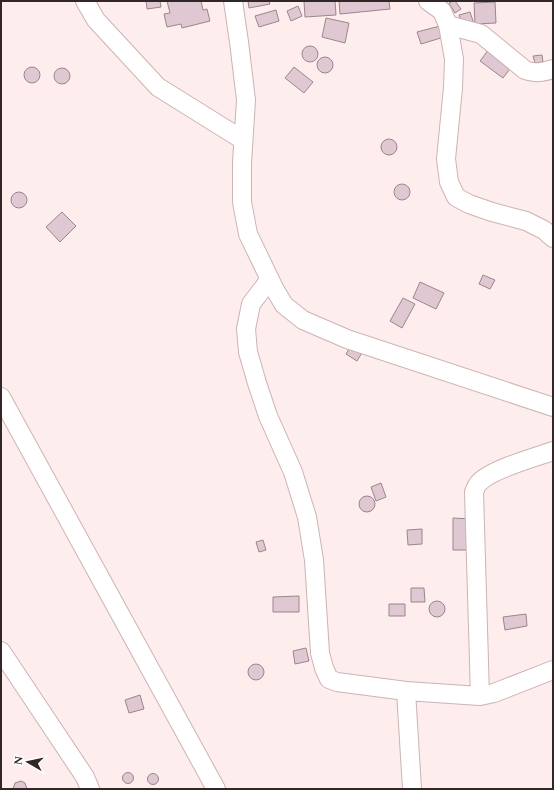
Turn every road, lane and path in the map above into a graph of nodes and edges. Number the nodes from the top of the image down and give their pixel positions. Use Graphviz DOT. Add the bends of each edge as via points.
graph roads {
  1 [pos="85,1"];
  2 [pos="232,1"];
  3 [pos="428,1"];
  4 [pos="448,25"];
  5 [pos="553,69"];
  6 [pos="243,140"];
  7 [pos="553,238"];
  8 [pos="270,279"];
  9 [pos="1,397"];
  10 [pos="553,406"];
  11 [pos="553,451"];
  12 [pos="1,651"];
  13 [pos="553,670"];
  14 [pos="406,691"];
  15 [pos="480,696"];
  16 [pos="90,789"];
  17 [pos="216,789"];
  18 [pos="412,789"];
  1 -- 6 [label="street" via="96,20 158,87"];
  2 -- 6 [label="street" via="246,100"];
  3 -- 4 [label="street" via="442,11"];
  4 -- 5 [label="street" via="481,34 525,70 534,73"];
  4 -- 7 [label="street" via="454,60 446,159 449,182 456,197 492,212 526,221"];
  6 -- 8 [label="street" via="244,215 248,234"];
  8 -- 10 [label="street" via="284,305 303,320 347,339"];
  8 -- 14 [label="street" via="251,304 246,329 248,352 268,416 293,472 307,517 314,560 320,653 324,668 329,678 337,682"];
  9 -- 17 [label="street"];
  11 -- 15 [label="street" via="485,477 477,484 474,492"];
  12 -- 16 [label="street" via="85,777"];
  13 -- 15 [label="street"];
  14 -- 15 [label="street"];
  14 -- 18 [label="street"];
}
